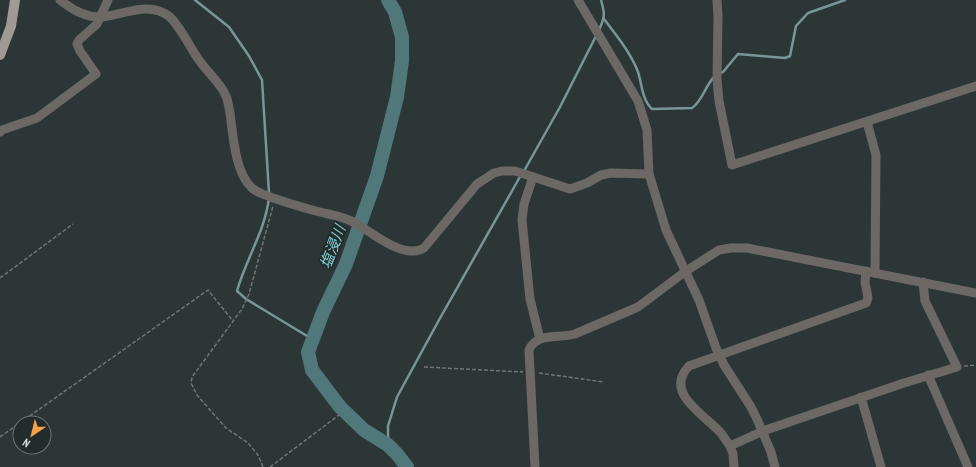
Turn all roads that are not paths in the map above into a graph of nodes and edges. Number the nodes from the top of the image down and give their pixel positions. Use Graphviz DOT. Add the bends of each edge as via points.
graph roads {
  1 [pos="15,0"];
  2 [pos="60,0"];
  3 [pos="108,0"];
  4 [pos="578,0"];
  5 [pos="716,0"];
  6 [pos="100,17"];
  7 [pos="0,55"];
  8 [pos="976,86"];
  9 [pos="867,122"];
  10 [pos="0,132"];
  11 [pos="649,174"];
  12 [pos="532,178"];
  13 [pos="686,271"];
  14 [pos="870,272"];
  15 [pos="923,282"];
  16 [pos="976,293"];
  17 [pos="540,339"];
  18 [pos="719,355"];
  19 [pos="928,375"];
  20 [pos="861,397"];
  21 [pos="763,431"];
  22 [pos="730,446"];
  23 [pos="535,467"];
  24 [pos="734,467"];
  25 [pos="775,467"];
  26 [pos="881,467"];
  27 [pos="968,467"];
  1 -- 7 [label="main road" via="11,26"];
  2 -- 6 [label="street" via="81,13"];
  3 -- 6 [label="street"];
  4 -- 11 [label="street" via="634,95 644,117"];
  5 -- 9 [label="street" via="719,102 732,164"];
  6 -- 10 [label="street" via="97,24 77,44 96,74 37,118"];
  6 -- 12 [label="street" via="133,9 151,8 169,17 178,26 199,61 226,96 238,162 252,188 276,199 352,221 396,248 409,251 424,248 477,184 494,172 515,171"];
  8 -- 9 [label="street"];
  9 -- 14 [label="street" via="876,155"];
  11 -- 12 [label="street" via="611,173 570,189"];
  11 -- 13 [label="street" via="666,230"];
  12 -- 17 [label="street" via="522,220 530,299"];
  13 -- 14 [label="street" via="719,250 747,248"];
  13 -- 17 [label="street" via="628,312 570,335"];
  13 -- 18 [label="street"];
  14 -- 15 [label="street"];
  14 -- 18 [label="street" via="865,282 868,298 866,303"];
  15 -- 16 [label="street"];
  15 -- 19 [label="street" via="925,301 957,367"];
  17 -- 23 [label="street" via="535,341 529,350"];
  18 -- 21 [label="street"];
  18 -- 22 [label="street" via="689,366 680,381 689,403 721,433"];
  19 -- 20 [label="street"];
  19 -- 27 [label="street"];
  20 -- 21 [label="street"];
  20 -- 26 [label="street"];
  21 -- 22 [label="street"];
  21 -- 25 [label="street"];
  22 -- 24 [label="street"];
}
